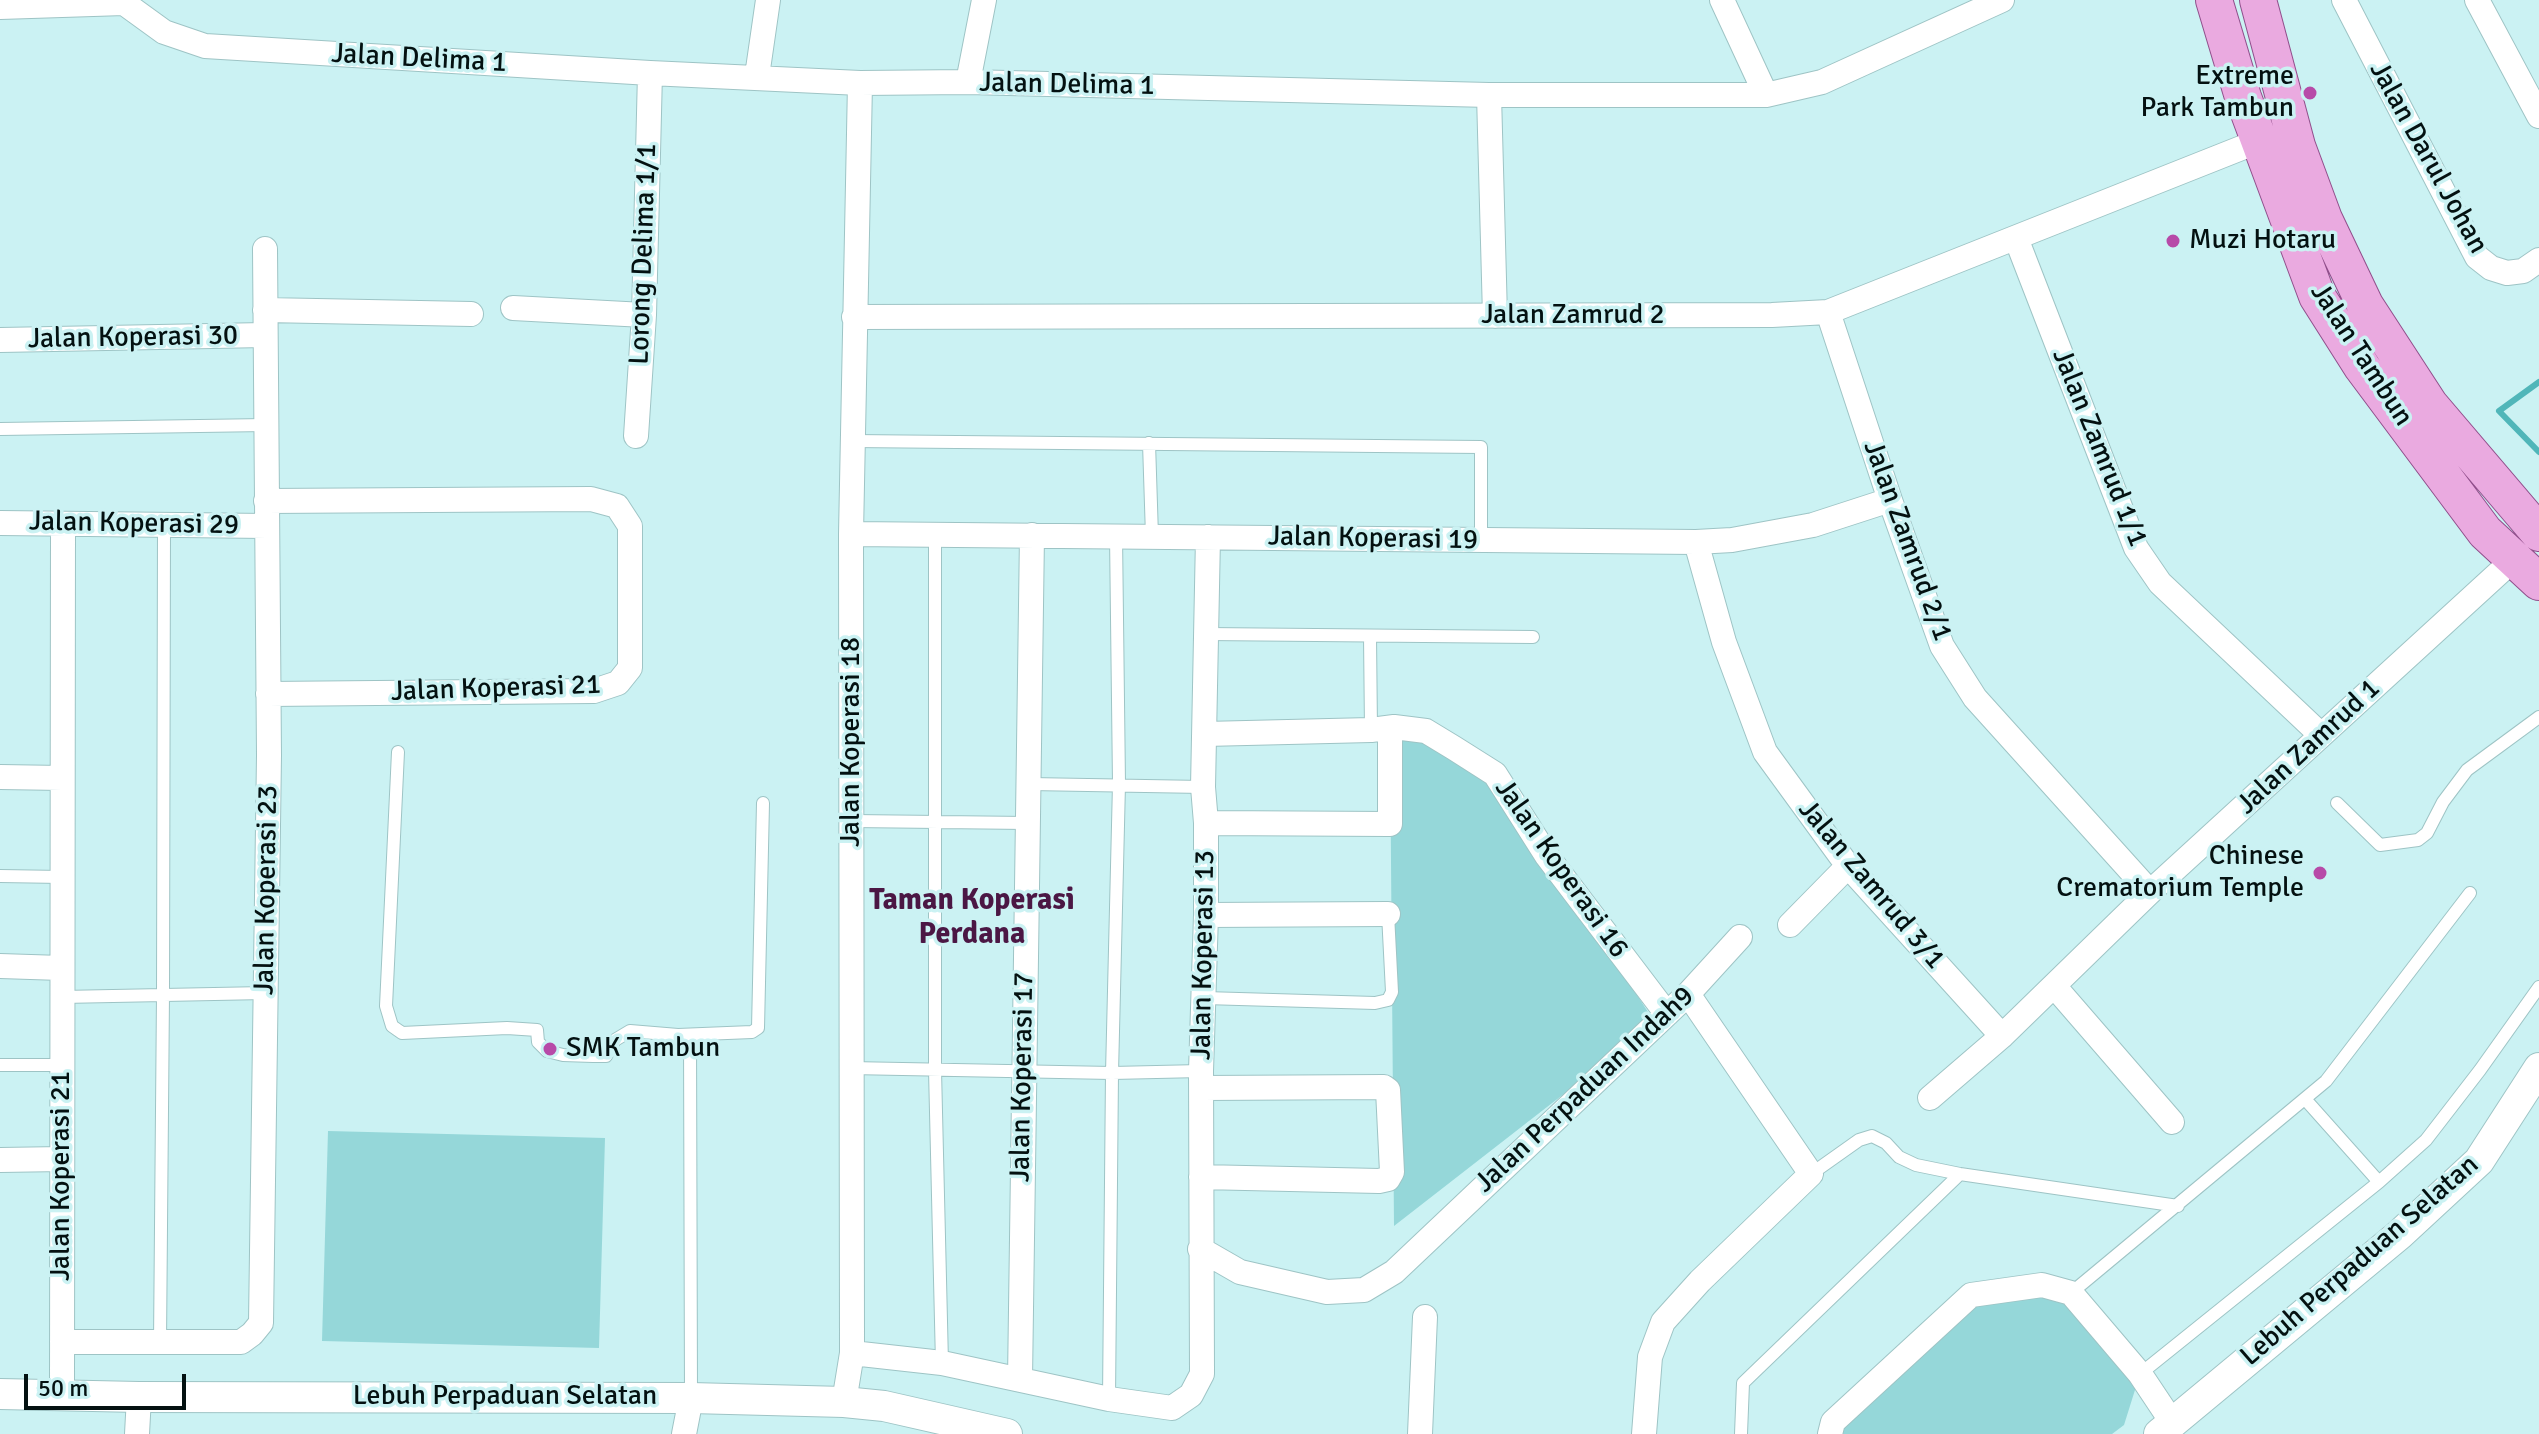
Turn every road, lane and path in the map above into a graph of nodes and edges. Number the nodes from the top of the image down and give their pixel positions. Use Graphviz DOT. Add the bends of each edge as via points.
graph roads {
  1 [pos="768,0"];
  2 [pos="984,0"];
  3 [pos="1722,0"];
  4 [pos="2002,0"];
  5 [pos="2214,0"];
  6 [pos="2258,0"];
  7 [pos="2344,0"];
  8 [pos="2477,0"];
  9 [pos="124,2"];
  10 [pos="0,7"];
  11 [pos="1962,8"];
  12 [pos="650,73"];
  13 [pos="757,76"];
  14 [pos="968,82"];
  15 [pos="860,83"];
  16 [pos="1489,95"];
  17 [pos="1766,95"];
  18 [pos="2539,116"];
  19 [pos="2259,141"];
  20 [pos="2016,238"];
  21 [pos="265,249"];
  22 [pos="2539,260"];
  23 [pos="513,308"];
  24 [pos="265,310"];
  25 [pos="1828,312"];
  26 [pos="471,314"];
  27 [pos="644,315"];
  28 [pos="1495,316"];
  29 [pos="854,317"];
  30 [pos="265,335"];
  31 [pos="0,340"];
  32 [pos="266,425"];
  33 [pos="0,429"];
  34 [pos="636,436"];
  35 [pos="852,441"];
  36 [pos="1149,443"];
  37 [pos="1890,500"];
  38 [pos="267,514"];
  39 [pos="0,523"];
  40 [pos="63,524"];
  41 [pos="164,525"];
  42 [pos="2539,533"];
  43 [pos="851,534"];
  44 [pos="935,534"];
  45 [pos="1032,535"];
  46 [pos="1116,535"];
  47 [pos="1152,536"];
  48 [pos="1208,537"];
  49 [pos="1481,540"];
  50 [pos="1696,542"];
  51 [pos="2526,571"];
  52 [pos="1206,634"];
  53 [pos="1370,636"];
  54 [pos="1533,637"];
  55 [pos="268,694"];
  56 [pos="2539,717"];
  57 [pos="1382,728"];
  58 [pos="1205,734"];
  59 [pos="2321,735"];
  60 [pos="398,752"];
  61 [pos="0,777"];
  62 [pos="62,778"];
  63 [pos="1030,784"];
  64 [pos="1119,784"];
  65 [pos="1203,787"];
  66 [pos="763,803"];
  67 [pos="2337,803"];
  68 [pos="852,821"];
  69 [pos="934,823"];
  70 [pos="1027,823"];
  71 [pos="1206,823"];
  72 [pos="1848,866"];
  73 [pos="0,876"];
  74 [pos="62,877"];
  75 [pos="2150,892"];
  76 [pos="2470,893"];
  77 [pos="1388,914"];
  78 [pos="1206,915"];
  79 [pos="1790,925"];
  80 [pos="1740,937"];
  81 [pos="0,966"];
  82 [pos="61,968"];
  83 [pos="2055,987"];
  84 [pos="2539,987"];
  85 [pos="265,993"];
  86 [pos="163,994"];
  87 [pos="1688,994"];
  88 [pos="62,997"];
  89 [pos="1205,998"];
  90 [pos="1667,1014"];
  91 [pos="690,1035"];
  92 [pos="2002,1036"];
  93 [pos="0,1065"];
  94 [pos="62,1065"];
  95 [pos="850,1068"];
  96 [pos="2539,1068"];
  97 [pos="935,1070"];
  98 [pos="1023,1072"];
  99 [pos="1112,1073"];
  100 [pos="1202,1080"];
  101 [pos="1930,1098"];
  102 [pos="2305,1099"];
  103 [pos="2172,1122"];
  104 [pos="62,1159"];
  105 [pos="0,1160"];
  106 [pos="1811,1174"];
  107 [pos="1960,1174"];
  108 [pos="1201,1177"];
  109 [pos="2379,1182"];
  110 [pos="2178,1206"];
  111 [pos="1200,1249"];
  112 [pos="2071,1293"];
  113 [pos="1425,1317"];
  114 [pos="62,1342"];
  115 [pos="160,1342"];
  116 [pos="852,1353"];
  117 [pos="942,1363"];
  118 [pos="2140,1374"];
  119 [pos="1020,1379"];
  120 [pos="0,1394"];
  121 [pos="62,1396"];
  122 [pos="139,1397"];
  123 [pos="691,1398"];
  124 [pos="1109,1399"];
  125 [pos="844,1402"];
  126 [pos="2166,1428"];
  127 [pos="137,1434"];
  128 [pos="684,1434"];
  129 [pos="1007,1434"];
  130 [pos="1420,1434"];
  131 [pos="1644,1434"];
  132 [pos="1741,1434"];
  133 [pos="1830,1434"];
  1 -- 13 [label="street"];
  2 -- 14 [label="street"];
  3 -- 17 [label="street"];
  4 -- 11 [label="street, Jalan Delima 1"];
  5 -- 19 [label="main road, Jalan Tambun"];
  6 -- 42 [label="main road, Jalan Tambun" via="2297,146 2365,305 2430,405"];
  7 -- 22 [label="street, Jalan Darul Johan" via="2477,257 2507,273 2523,271"];
  8 -- 18 [label="street"];
  9 -- 10 [label="street"];
  9 -- 12 [label="street, Jalan Delima 1" via="164,32 205,46"];
  11 -- 17 [label="street, Jalan Delima 1" via="1822,82"];
  12 -- 13 [label="street, Jalan Delima 1"];
  12 -- 27 [label="street, Lorong Delima 1/1"];
  13 -- 15 [label="street, Jalan Delima 1"];
  14 -- 15 [label="street, Jalan Delima 1"];
  14 -- 16 [label="street, Jalan Delima 1"];
  15 -- 29 [label="street, Jalan Koperasi 18"];
  16 -- 17 [label="street, Jalan Delima 1"];
  16 -- 28 [label="street"];
  19 -- 20 [label="street, Jalan Zamrud 2"];
  19 -- 51 [label="main road, Jalan Tambun" via="2317,296 2362,367 2485,532"];
  20 -- 25 [label="street, Jalan Zamrud 2"];
  20 -- 59 [label="street, Jalan Zamrud 1/1" via="2136,548 2160,583"];
  21 -- 24 [label="street, Jalan Koperasi 23"];
  23 -- 27 [label="street"];
  24 -- 26 [label="street"];
  24 -- 30 [label="street, Jalan Koperasi 23"];
  25 -- 28 [label="street, Jalan Zamrud 2"];
  25 -- 37 [label="street, Jalan Zamrud 2/1"];
  27 -- 34 [label="street, Lorong Delima 1/1"];
  28 -- 29 [label="street, Jalan Zamrud 2"];
  29 -- 35 [label="street, Jalan Koperasi 18"];
  30 -- 31 [label="street, Jalan Koperasi 30"];
  30 -- 32 [label="street, Jalan Koperasi 23"];
  32 -- 33 [label="lane"];
  32 -- 38 [label="street, Jalan Koperasi 23"];
  35 -- 36 [label="lane"];
  35 -- 43 [label="street, Jalan Koperasi 18"];
  36 -- 47 [label="lane"];
  36 -- 49 [label="lane" via="1481,447"];
  37 -- 50 [label="street, Jalan Koperasi 19" via="1813,525"];
  37 -- 75 [label="street, Jalan Zamrud 2/1" via="1942,646 1975,698"];
  38 -- 41 [label="street, Jalan Koperasi 29"];
  38 -- 55 [label="street, Jalan Koperasi 23"];
  38 -- 55 [label="street, Jalan Koperasi 21" via="591,499 617,506 630,526 630,668 618,683 594,691"];
  39 -- 40 [label="street, Jalan Koperasi 29"];
  40 -- 41 [label="street, Jalan Koperasi 29"];
  40 -- 62 [label="street, Jalan Koperasi 21"];
  41 -- 86 [label="lane"];
  43 -- 44 [label="street, Jalan Koperasi 19"];
  43 -- 68 [label="street, Jalan Koperasi 18"];
  44 -- 45 [label="street, Jalan Koperasi 19"];
  44 -- 69 [label="lane"];
  45 -- 46 [label="street, Jalan Koperasi 19"];
  45 -- 63 [label="street, Jalan Koperasi 17"];
  46 -- 47 [label="street, Jalan Koperasi 19"];
  46 -- 64 [label="lane"];
  47 -- 48 [label="street, Jalan Koperasi 19"];
  48 -- 49 [label="street, Jalan Koperasi 19"];
  48 -- 52 [label="street, Jalan Koperasi 13"];
  49 -- 50 [label="street, Jalan Koperasi 19"];
  50 -- 72 [label="street, Jalan Zamrud 3/1" via="1724,642 1765,752"];
  51 -- 59 [label="street, Jalan Zamrud 1"];
  52 -- 53 [label="lane"];
  52 -- 58 [label="street, Jalan Koperasi 13"];
  53 -- 54 [label="lane"];
  53 -- 57 [label="lane"];
  55 -- 85 [label="street, Jalan Koperasi 23"];
  56 -- 67 [label="lane" via="2467,770 2418,840 2380,845"];
  57 -- 58 [label="street, Jalan Koperasi 16"];
  57 -- 71 [label="street" via="1390,739 1390,824"];
  57 -- 90 [label="street, Jalan Koperasi 16" via="1426,731 1495,774 1547,856"];
  58 -- 65 [label="street, Jalan Koperasi 13"];
  59 -- 75 [label="street, Jalan Zamrud 1"];
  60 -- 91 [label="lane" via="386,1006 392,1026 402,1033 537,1030 538,1042 547,1051 563,1055 606,1056 615,1040 630,1031"];
  61 -- 62 [label="street"];
  62 -- 74 [label="street, Jalan Koperasi 21"];
  63 -- 64 [label="lane"];
  63 -- 70 [label="street, Jalan Koperasi 17"];
  64 -- 65 [label="lane"];
  64 -- 99 [label="lane"];
  65 -- 71 [label="street, Jalan Koperasi 13"];
  66 -- 91 [label="lane" via="758,1028"];
  68 -- 69 [label="lane"];
  68 -- 95 [label="street, Jalan Koperasi 18"];
  69 -- 70 [label="lane"];
  69 -- 97 [label="lane"];
  70 -- 98 [label="street, Jalan Koperasi 17"];
  71 -- 78 [label="street, Jalan Koperasi 13"];
  72 -- 79 [label="street"];
  72 -- 92 [label="street, Jalan Zamrud 3/1"];
  73 -- 74 [label="lane"];
  74 -- 82 [label="street, Jalan Koperasi 21"];
  75 -- 83 [label="street, Jalan Zamrud 1"];
  76 -- 102 [label="lane" via="2326,1081"];
  77 -- 78 [label="street"];
  77 -- 89 [label="lane" via="1388,1000"];
  78 -- 89 [label="street, Jalan Koperasi 13"];
  80 -- 87 [label="street, Jalan Perpaduan Indah9"];
  81 -- 82 [label="street"];
  82 -- 88 [label="street, Jalan Koperasi 21"];
  83 -- 92 [label="street, Jalan Zamrud 1"];
  83 -- 103 [label="street"];
  84 -- 109 [label="lane" via="2426,1140"];
  85 -- 86 [label="lane"];
  85 -- 115 [label="street, Jalan Koperasi 23" via="261,1323 241,1342"];
  86 -- 88 [label="lane"];
  86 -- 115 [label="lane"];
  87 -- 90 [label="street, Jalan Perpaduan Indah9"];
  87 -- 106 [label="street"];
  88 -- 94 [label="street, Jalan Koperasi 21"];
  89 -- 100 [label="street, Jalan Koperasi 13"];
  90 -- 111 [label="street, Jalan Perpaduan Indah9" via="1394,1272 1364,1290 1327,1292 1240,1272"];
  91 -- 123 [label="lane"];
  92 -- 101 [label="street, Jalan Zamrud 1"];
  93 -- 94 [label="lane"];
  94 -- 104 [label="street, Jalan Koperasi 21"];
  95 -- 97 [label="lane"];
  95 -- 116 [label="street, Jalan Koperasi 18"];
  96 -- 126 [label="street, Lebuh Perpaduan Selatan" via="2479,1161 2399,1235"];
  97 -- 98 [label="lane"];
  97 -- 117 [label="lane"];
  98 -- 99 [label="lane"];
  98 -- 119 [label="street, Jalan Koperasi 17"];
  99 -- 100 [label="lane"];
  99 -- 124 [label="lane"];
  100 -- 108 [label="street, Jalan Koperasi 13"];
  100 -- 108 [label="street" via="1384,1087 1392,1172 1379,1181"];
  102 -- 109 [label="lane"];
  102 -- 110 [label="lane"];
  104 -- 105 [label="street"];
  104 -- 114 [label="street, Jalan Koperasi 21"];
  106 -- 107 [label="lane" via="1872,1136 1916,1165"];
  106 -- 131 [label="street" via="1663,1322 1650,1357"];
  107 -- 110 [label="lane"];
  107 -- 132 [label="lane" via="1743,1383"];
  108 -- 111 [label="street, Jalan Koperasi 13"];
  109 -- 118 [label="lane"];
  110 -- 112 [label="lane"];
  111 -- 124 [label="street, Jalan Koperasi 13" via="1202,1374 1191,1395 1172,1408"];
  112 -- 118 [label="street"];
  112 -- 133 [label="street" via="2042,1285 1971,1295 1833,1422"];
  113 -- 130 [label="street"];
  114 -- 115 [label="street, Jalan Koperasi 23"];
  114 -- 121 [label="street, Jalan Koperasi 21"];
  116 -- 117 [label="street"];
  116 -- 125 [label="street, Jalan Koperasi 18"];
  117 -- 119 [label="street"];
  118 -- 126 [label="street"];
  119 -- 124 [label="street"];
  120 -- 121 [label="street, Lebuh Perpaduan Selatan"];
  121 -- 122 [label="street, Lebuh Perpaduan Selatan"];
  122 -- 123 [label="street, Lebuh Perpaduan Selatan"];
  122 -- 127 [label="street"];
  123 -- 125 [label="street, Lebuh Perpaduan Selatan"];
  123 -- 128 [label="street"];
  125 -- 129 [label="street, Lebuh Perpaduan Selatan"];
}
